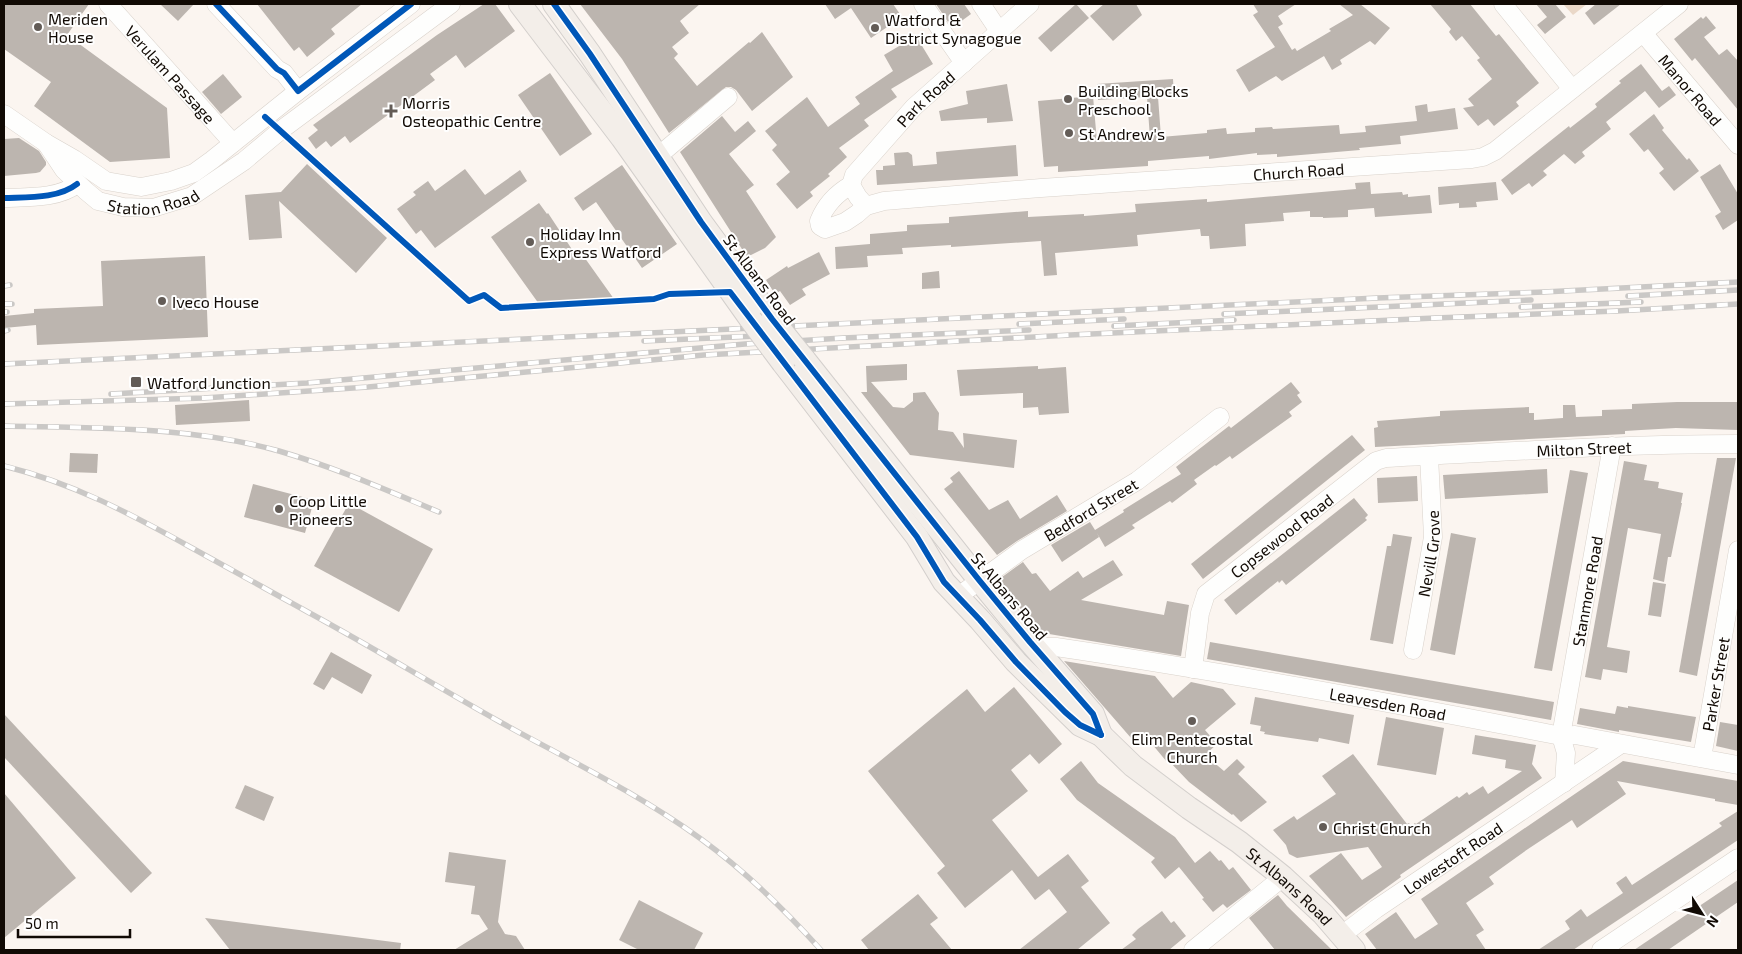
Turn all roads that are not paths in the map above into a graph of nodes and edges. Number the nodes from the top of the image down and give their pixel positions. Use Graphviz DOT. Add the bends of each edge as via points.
graph roads {
  1 [pos="108,4"];
  2 [pos="216,4"];
  3 [pos="411,4"];
  4 [pos="451,4"];
  5 [pos="520,4"];
  6 [pos="538,4"];
  7 [pos="554,4"];
  8 [pos="923,4"];
  9 [pos="981,4"];
  10 [pos="1030,4"];
  11 [pos="1503,4"];
  12 [pos="1679,4"];
  13 [pos="999,31"];
  14 [pos="1643,33"];
  15 [pos="556,51"];
  16 [pos="964,63"];
  17 [pos="1572,89"];
  18 [pos="298,91"];
  19 [pos="728,97"];
  20 [pos="4,114"];
  21 [pos="46,143"];
  22 [pos="233,143"];
  23 [pos="1738,145"];
  24 [pos="657,156"];
  25 [pos="61,166"];
  26 [pos="106,181"];
  27 [pos="77,184"];
  28 [pos="851,186"];
  29 [pos="39,196"];
  30 [pos="4,198"];
  31 [pos="866,206"];
  32 [pos="761,320"];
  33 [pos="793,361"];
  34 [pos="1220,417"];
  35 [pos="1738,444"];
  36 [pos="1612,446"];
  37 [pos="1430,456"];
  38 [pos="1738,550"];
  39 [pos="979,580"];
  40 [pos="957,597"];
  41 [pos="1413,650"];
  42 [pos="1038,651"];
  43 [pos="1193,669"];
  44 [pos="1032,678"];
  45 [pos="1101,735"];
  46 [pos="1561,736"];
  47 [pos="1621,744"];
  48 [pos="1702,758"];
  49 [pos="1738,765"];
  50 [pos="1564,783"];
  51 [pos="1738,858"];
  52 [pos="1283,877"];
  53 [pos="1348,943"];
  54 [pos="1193,950"];
  55 [pos="1601,950"];
  1 -- 22 [label="street, Verulam Passage"];
  2 -- 18 [label="street"];
  3 -- 18 [label="street, Station Road"];
  4 -- 27 [label="street, Station Road" via="244,161 192,196 153,208 123,207 98,201"];
  5 -- 15 [label="main road, St Albans Road"];
  6 -- 15 [label="main road" via="545,12"];
  7 -- 24 [label="main road, St Albans Road"];
  8 -- 16 [label="street"];
  9 -- 13 [label="street"];
  10 -- 13 [label="street, Park Road"];
  11 -- 17 [label="street"];
  12 -- 14 [label="street, Church Road"];
  13 -- 16 [label="street, Park Road"];
  14 -- 17 [label="street, Church Road"];
  14 -- 23 [label="street, Manor Road"];
  15 -- 32 [label="main road, St Albans Road"];
  16 -- 28 [label="street, Park Road" via="914,107 854,175"];
  17 -- 31 [label="street, Church Road" via="1495,151 1472,159 1041,188 884,201"];
  18 -- 22 [label="street, Station Road"];
  19 -- 24 [label="street"];
  20 -- 21 [label="street"];
  21 -- 25 [label="street, Station Road"];
  21 -- 26 [label="street, Station Road"];
  22 -- 26 [label="street, Station Road" via="194,173 171,181 142,187"];
  24 -- 32 [label="main road, St Albans Road"];
  25 -- 27 [label="street, Station Road"];
  25 -- 29 [label="street" via="59,174"];
  26 -- 27 [label="street"];
  27 -- 29 [label="street" via="70,189"];
  28 -- 31 [label="street"];
  28 -- 31 [label="street" via="841,191 822,213 820,226 825,229 844,222"];
  29 -- 30 [label="street"];
  32 -- 33 [label="main road, St Albans Road, bridge"];
  33 -- 39 [label="main road, St Albans Road"];
  33 -- 40 [label="main road, St Albans Road"];
  34 -- 39 [label="street, Bedford Street" via="1137,481 1022,550"];
  35 -- 36 [label="street, Milton Street"];
  36 -- 37 [label="street, Milton Street"];
  36 -- 46 [label="street, Stanmore Road"];
  37 -- 41 [label="street, Nevill Grove" via="1433,536"];
  37 -- 43 [label="street, Copsewood Road" via="1376,460 1210,590 1203,600"];
  38 -- 48 [label="street, Parker Street"];
  39 -- 40 [label="street, Bedford Street"];
  39 -- 42 [label="main road, St Albans Road"];
  40 -- 44 [label="main road, St Albans Road"];
  42 -- 43 [label="street, Leavesden Road" via="1044,647 1056,647"];
  42 -- 44 [label="main road" via="1031,664"];
  42 -- 45 [label="main road, St Albans Road" via="1093,714"];
  43 -- 46 [label="street, Leavesden Road"];
  44 -- 45 [label="main road, St Albans Road" via="1080,725"];
  45 -- 52 [label="main road, St Albans Road" via="1133,766 1240,842"];
  46 -- 47 [label="street, Leavesden Road" via="1575,735"];
  46 -- 50 [label="street" via="1566,753"];
  47 -- 48 [label="street, Leavesden Road"];
  47 -- 50 [label="street, Lowestoft Road"];
  48 -- 49 [label="street, Leavesden Road"];
  50 -- 53 [label="street, Lowestoft Road" via="1390,900"];
  51 -- 55 [label="street"];
  52 -- 53 [label="main road, St Albans Road" via="1323,914"];
  52 -- 54 [label="street"];
}
